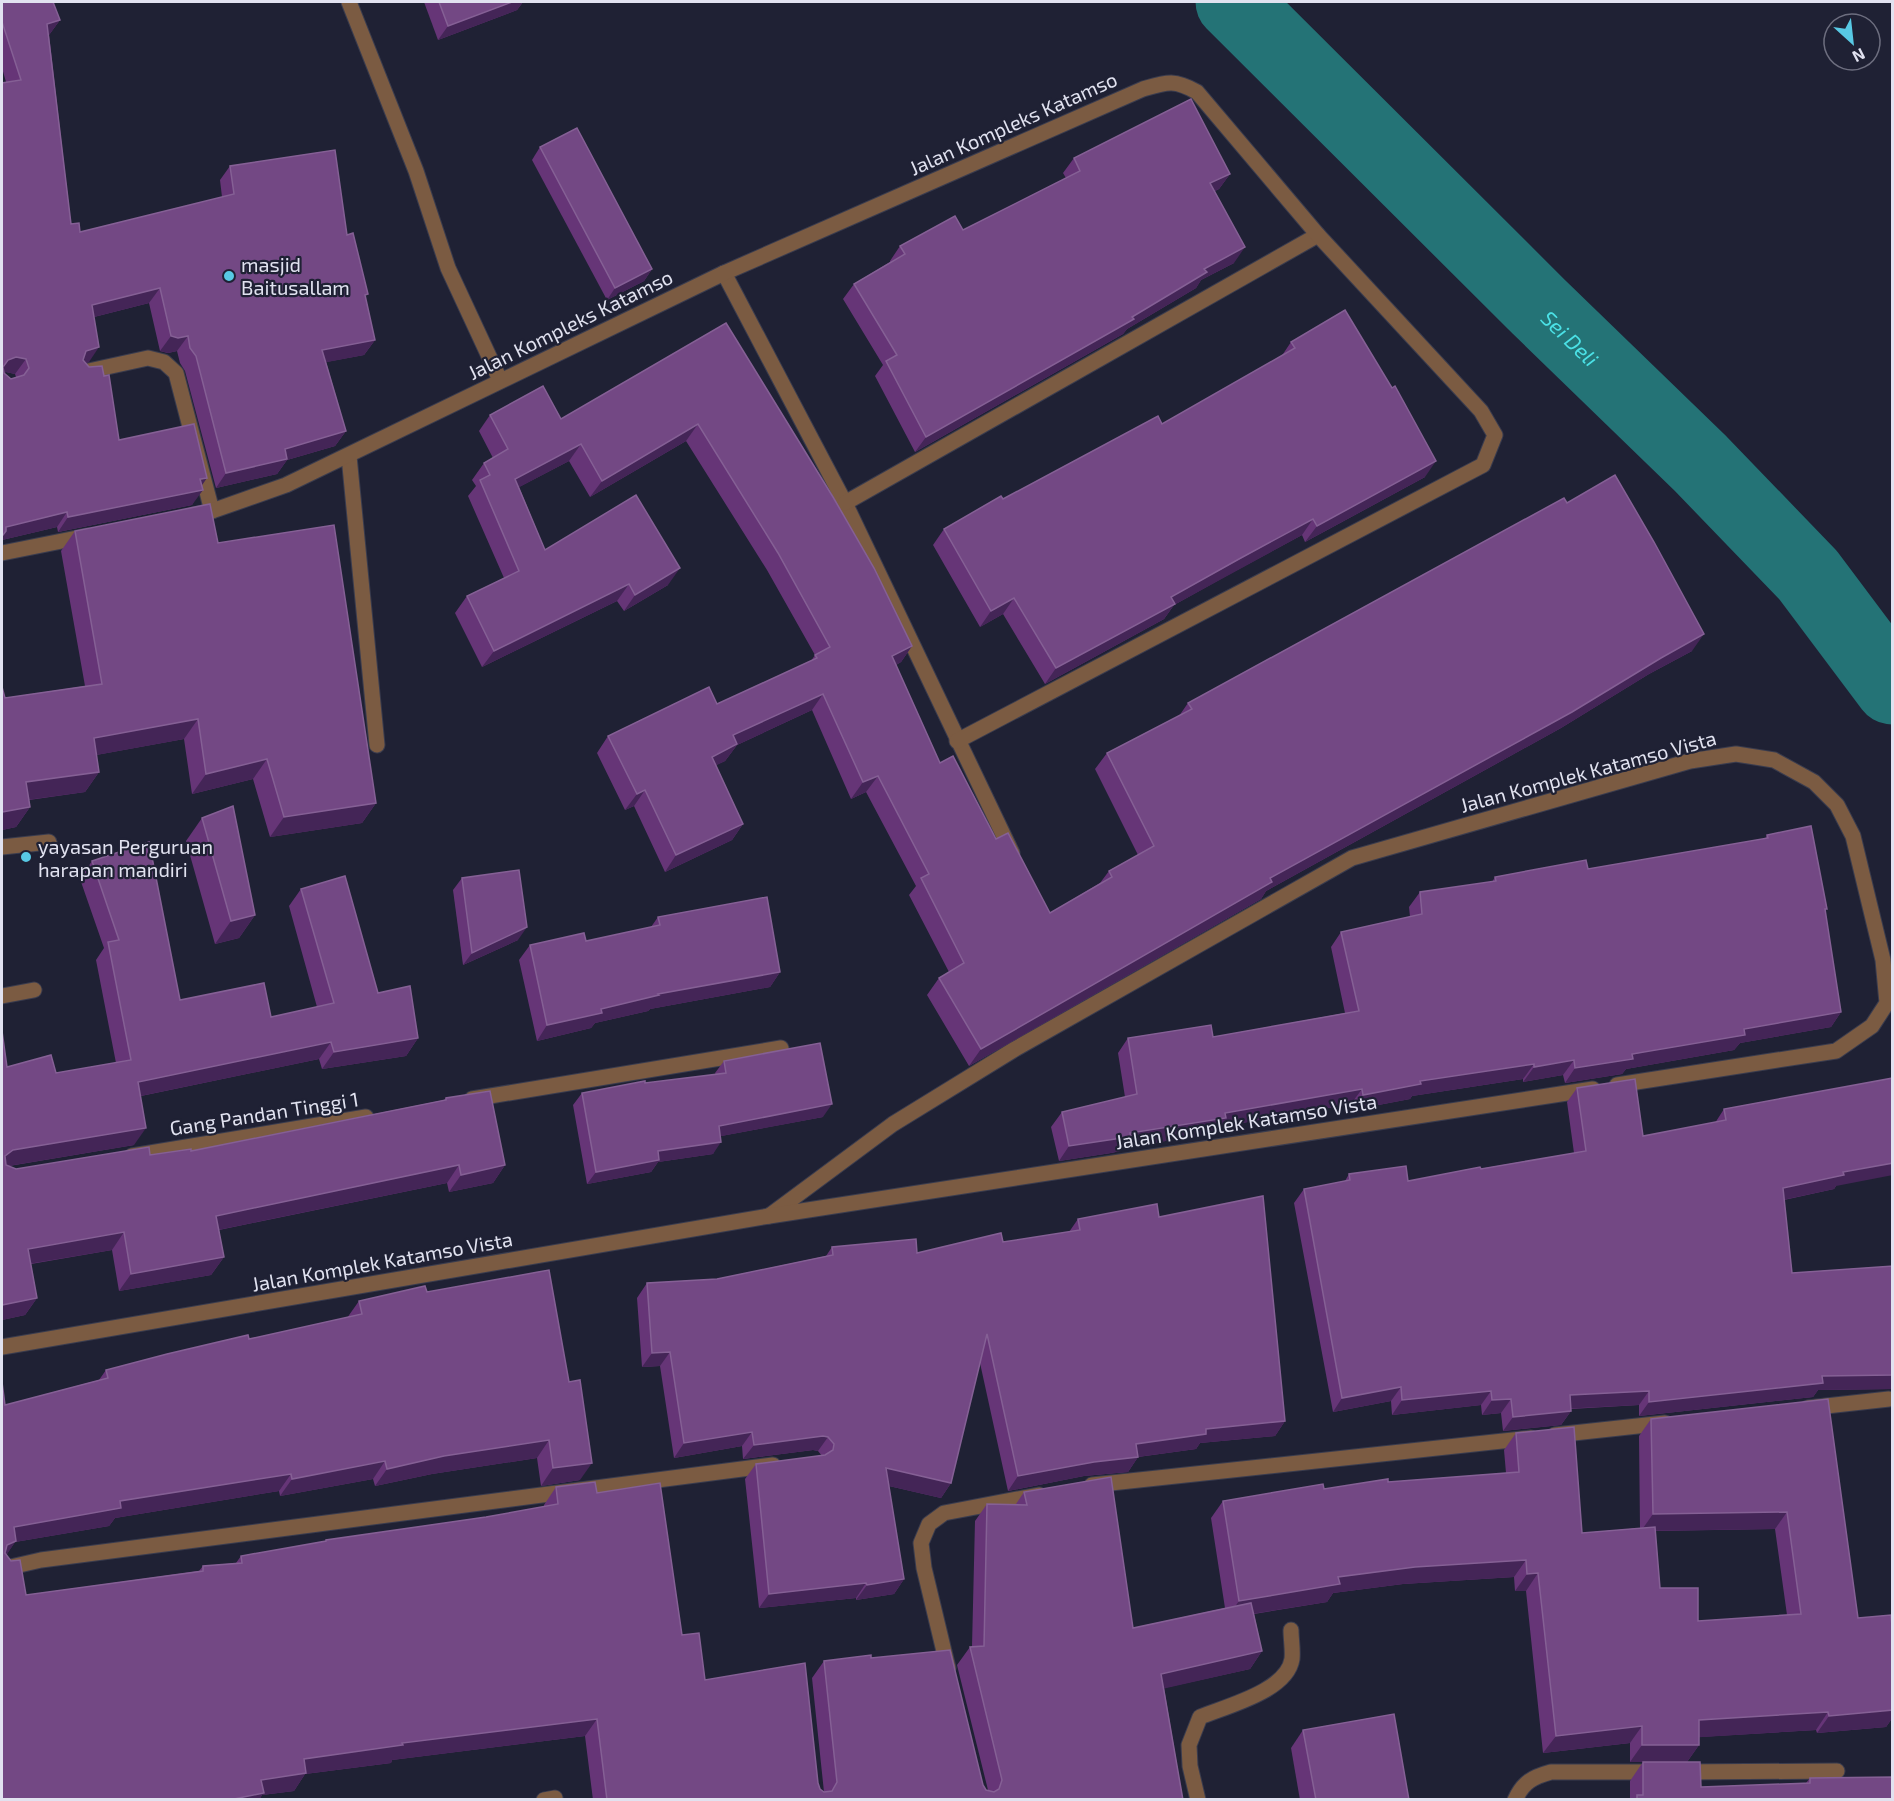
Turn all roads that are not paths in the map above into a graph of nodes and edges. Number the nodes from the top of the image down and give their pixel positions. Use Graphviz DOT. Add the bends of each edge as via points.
graph roads {
  1 [pos="349,2"];
  2 [pos="1318,235"];
  3 [pos="724,273"];
  4 [pos="81,373"];
  5 [pos="500,380"];
  6 [pos="349,456"];
  7 [pos="845,503"];
  8 [pos="212,511"];
  9 [pos="177,518"];
  10 [pos="107,532"];
  11 [pos="2,554"];
  12 [pos="957,741"];
  13 [pos="377,745"];
  14 [pos="50,842"];
  15 [pos="2,847"];
  16 [pos="1016,862"];
  17 [pos="34,990"];
  18 [pos="2,996"];
  19 [pos="781,1048"];
  20 [pos="462,1101"];
  21 [pos="380,1115"];
  22 [pos="120,1158"];
  23 [pos="769,1216"];
  24 [pos="2,1347"];
  25 [pos="1889,1399"];
  26 [pos="1794,1409"];
  27 [pos="1676,1422"];
  28 [pos="791,1463"];
  29 [pos="1075,1488"];
  30 [pos="1052,1492"];
  31 [pos="2,1569"];
  32 [pos="1291,1630"];
  33 [pos="952,1684"];
  34 [pos="1837,1771"];
  35 [pos="1198,1800"];
  36 [pos="1515,1800"];
  1 -- 5 [label="street" via="416,171 448,268"];
  2 -- 3 [label="street, Jalan Kompleks Katamso" via="1197,92 1169,82"];
  2 -- 7 [label="street"];
  2 -- 12 [label="street, Jalan Kompleks Katamso" via="1481,411 1495,435 1483,465"];
  3 -- 5 [label="street, Jalan Kompleks Katamso"];
  3 -- 7 [label="street"];
  4 -- 8 [label="street" via="148,358 164,362 176,373"];
  5 -- 6 [label="street, Jalan Kompleks Katamso"];
  6 -- 8 [label="street, Jalan Kompleks Katamso" via="286,485"];
  6 -- 13 [label="street"];
  7 -- 12 [label="street"];
  8 -- 9 [label="street, Jalan Kompleks Katamso"];
  10 -- 11 [label="street"];
  12 -- 16 [label="street"];
  14 -- 15 [label="street"];
  17 -- 18 [label="street"];
  19 -- 20 [label="street"];
  21 -- 22 [label="street, Gang Pandan Tinggi 1"];
  23 -- 23 [label="street, Jalan Komplek Katamso Vista" via="893,1124 1015,1049 1352,858 1690,761 1736,754 1774,760 1814,782 1837,804 1853,836 1883,960 1887,1003 1872,1026 1836,1051"];
  23 -- 24 [label="street, Jalan Komplek Katamso Vista"];
  25 -- 26 [label="street"];
  27 -- 29 [label="street"];
  28 -- 31 [label="street" via="41,1560"];
  30 -- 33 [label="street" via="944,1514 929,1524 921,1543 924,1568"];
  32 -- 35 [label="street" via="1292,1659 1272,1688 1200,1717 1189,1745"];
  34 -- 36 [label="street" via="1551,1772 1521,1787"];
}
